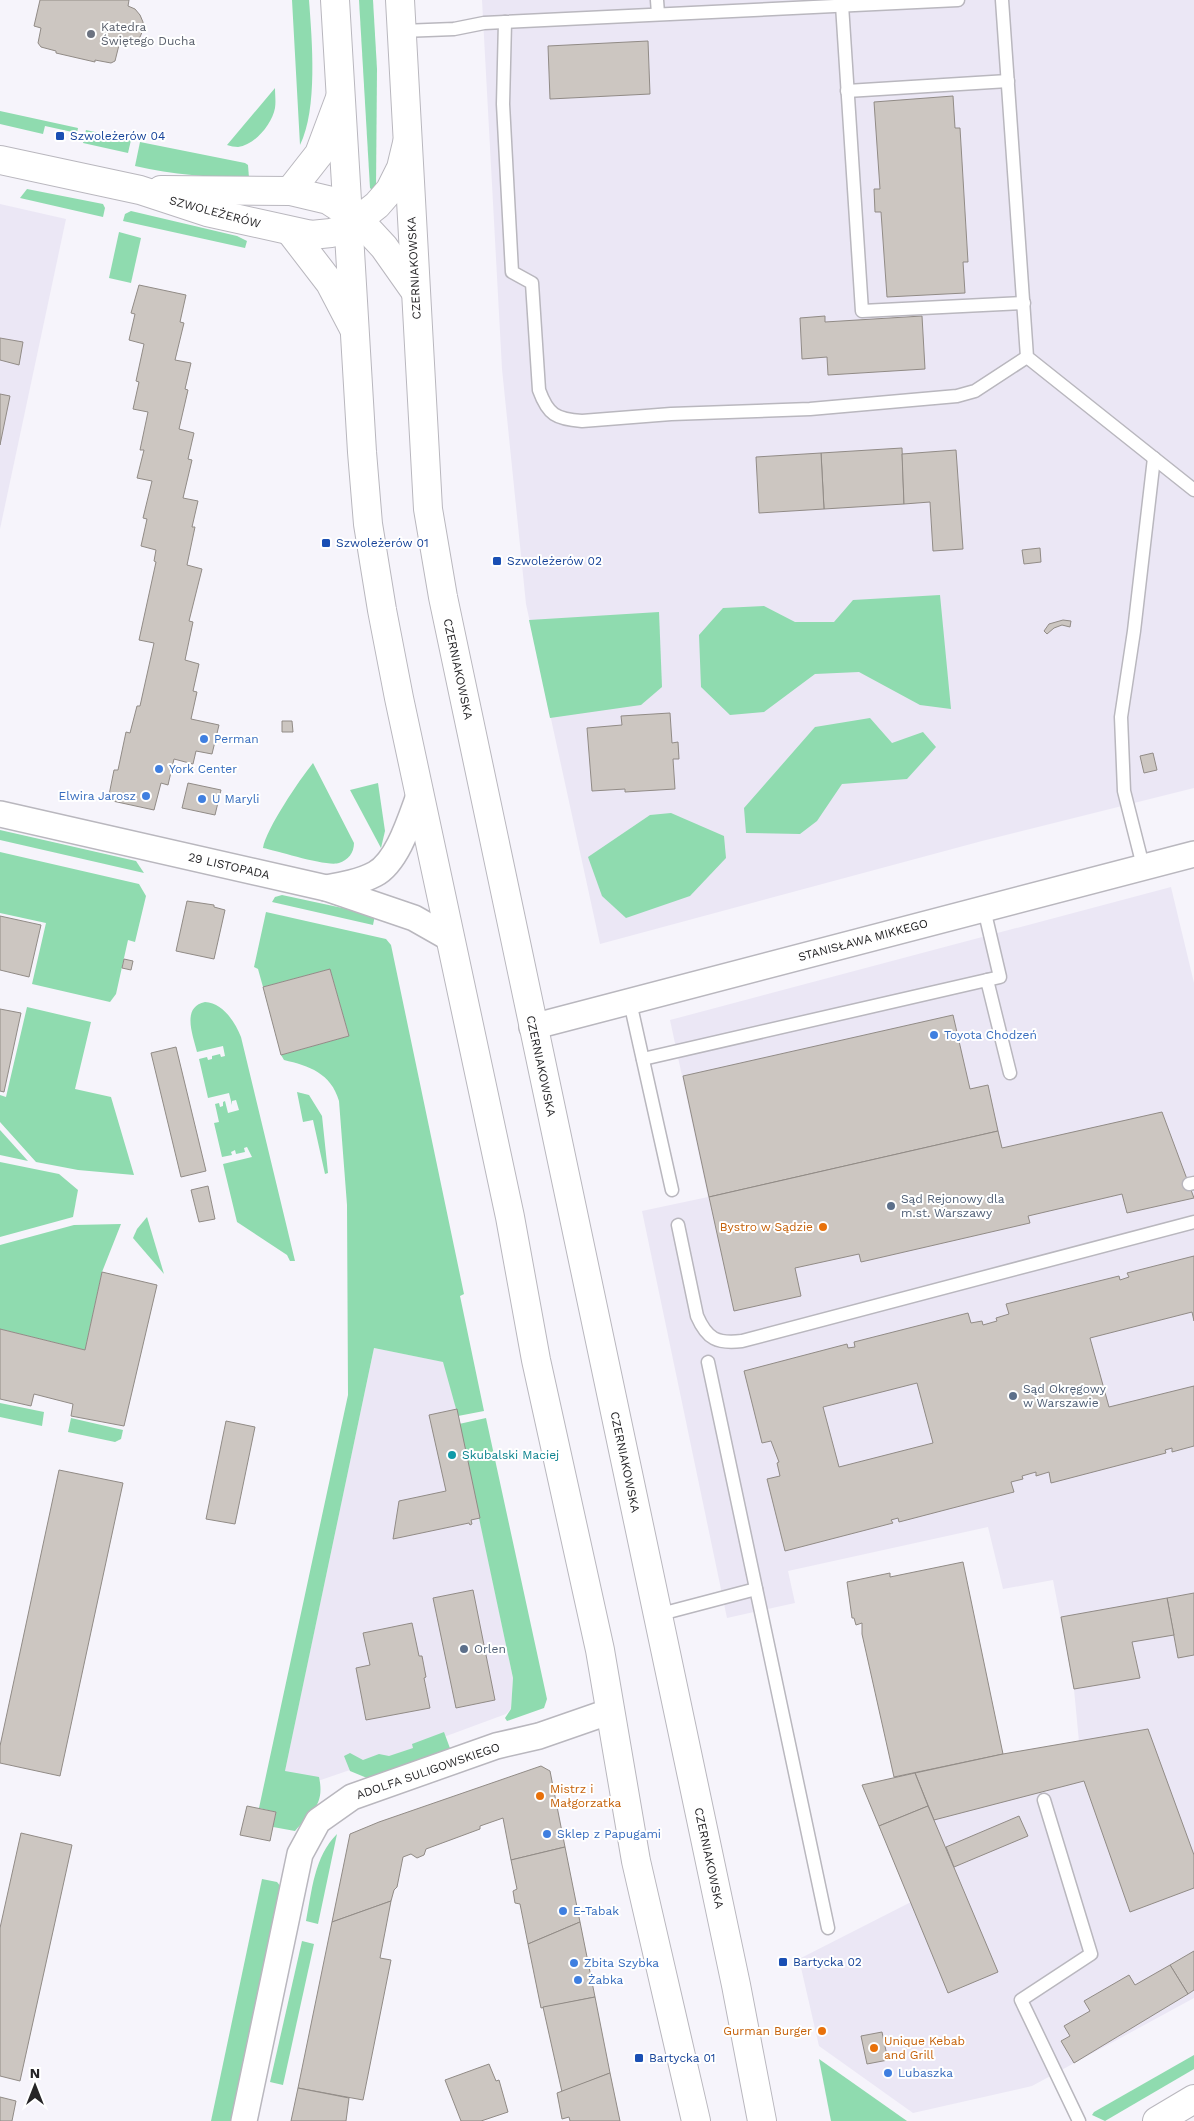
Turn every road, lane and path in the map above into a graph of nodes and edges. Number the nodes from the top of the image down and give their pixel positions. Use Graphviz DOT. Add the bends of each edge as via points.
graph roads {
  1 [pos="335,0"];
  2 [pos="400,0"];
  3 [pos="657,0"];
  4 [pos="951,0"];
  5 [pos="1002,0"];
  6 [pos="842,5"];
  7 [pos="658,14"];
  8 [pos="505,22"];
  9 [pos="402,31"];
  10 [pos="1008,81"];
  11 [pos="848,91"];
  12 [pos="340,98"];
  13 [pos="407,143"];
  14 [pos="0,160"];
  15 [pos="140,190"];
  16 [pos="290,190"];
  17 [pos="351,219"];
  18 [pos="290,231"];
  19 [pos="415,291"];
  20 [pos="1024,303"];
  21 [pos="353,327"];
  22 [pos="1027,357"];
  23 [pos="1154,458"];
  24 [pos="1194,490"];
  25 [pos="420,794"];
  26 [pos="0,814"];
  27 [pos="1194,854"];
  28 [pos="1143,866"];
  29 [pos="326,888"];
  30 [pos="984,908"];
  31 [pos="452,939"];
  32 [pos="987,980"];
  33 [pos="630,1002"];
  34 [pos="532,1027"];
  35 [pos="643,1058"];
  36 [pos="1010,1073"];
  37 [pos="672,1190"];
  38 [pos="1194,1222"];
  39 [pos="678,1225"];
  40 [pos="708,1362"];
  41 [pos="756,1589"];
  42 [pos="657,1615"];
  43 [pos="611,1711"];
  44 [pos="1044,1800"];
  45 [pos="828,1928"];
  46 [pos="1194,2099"];
  47 [pos="244,2121"];
  48 [pos="696,2121"];
  49 [pos="762,2121"];
  50 [pos="1078,2121"];
  51 [pos="1157,2121"];
  1 -- 12 [label="main road"];
  2 -- 9 [label="main road, CZERNIAKOWSKA"];
  3 -- 7 [label="lane"];
  4 -- 6 [label="lane"];
  5 -- 10 [label="lane"];
  6 -- 7 [label="lane"];
  6 -- 11 [label="lane"];
  7 -- 8 [label="lane"];
  8 -- 9 [label="lane" via="454,30"];
  8 -- 22 [label="lane" via="503,104 512,272 532,283 539,390 544,406 555,415 582,421 810,409 957,396 975,391"];
  9 -- 13 [label="main road, CZERNIAKOWSKA"];
  10 -- 11 [label="lane"];
  10 -- 20 [label="lane"];
  11 -- 20 [label="lane" via="862,311"];
  12 -- 16 [label="main road" via="319,154"];
  12 -- 17 [label="main road"];
  13 -- 17 [label="main road, SZWOLEŻERÓW" via="401,168 390,190 377,205"];
  13 -- 19 [label="main road, CZERNIAKOWSKA"];
  14 -- 15 [label="main road, SZWOLEŻERÓW"];
  15 -- 16 [label="main road, SZWOLEŻERÓW"];
  15 -- 18 [label="main road, SZWOLEŻERÓW" via="207,212"];
  16 -- 17 [label="main road, SZWOLEŻERÓW" via="328,200"];
  17 -- 18 [label="main road, SZWOLEŻERÓW" via="331,233 311,235"];
  17 -- 19 [label="main road, SZWOLEŻERÓW" via="390,254"];
  17 -- 21 [label="main road"];
  18 -- 21 [label="main road" via="330,283"];
  19 -- 34 [label="main road, CZERNIAKOWSKA" via="428,509"];
  20 -- 22 [label="lane"];
  21 -- 25 [label="main road" via="368,524 382,610"];
  22 -- 23 [label="lane"];
  23 -- 24 [label="lane"];
  23 -- 28 [label="lane" via="1121,717 1124,791"];
  25 -- 29 [label="street" via="404,837 377,874 352,884"];
  25 -- 31 [label="main road"];
  26 -- 29 [label="street, 29 LISTOPADA"];
  27 -- 28 [label="street, STANISŁAWA MIKKEGO"];
  28 -- 30 [label="street, STANISŁAWA MIKKEGO"];
  29 -- 31 [label="street, 29 LISTOPADA" via="414,918"];
  30 -- 32 [label="lane" via="1000,977"];
  30 -- 33 [label="street, STANISŁAWA MIKKEGO"];
  31 -- 43 [label="main road" via="536,1360"];
  32 -- 35 [label="lane"];
  32 -- 36 [label="lane"];
  33 -- 34 [label="street, STANISŁAWA MIKKEGO"];
  33 -- 35 [label="lane"];
  34 -- 42 [label="main road, CZERNIAKOWSKA"];
  35 -- 37 [label="lane"];
  38 -- 39 [label="lane" via="727,1343 712,1338 697,1316"];
  40 -- 41 [label="lane"];
  41 -- 42 [label="lane"];
  41 -- 45 [label="lane"];
  42 -- 49 [label="main road, CZERNIAKOWSKA"];
  43 -- 47 [label="street, ADOLFA SULIGOWSKIEGO" via="539,1736 496,1746 352,1797 318,1821 300,1854"];
  43 -- 48 [label="main road" via="636,1861"];
  44 -- 50 [label="lane" via="1091,1954 1021,2000"];
  46 -- 51 [label="main road"];
}
